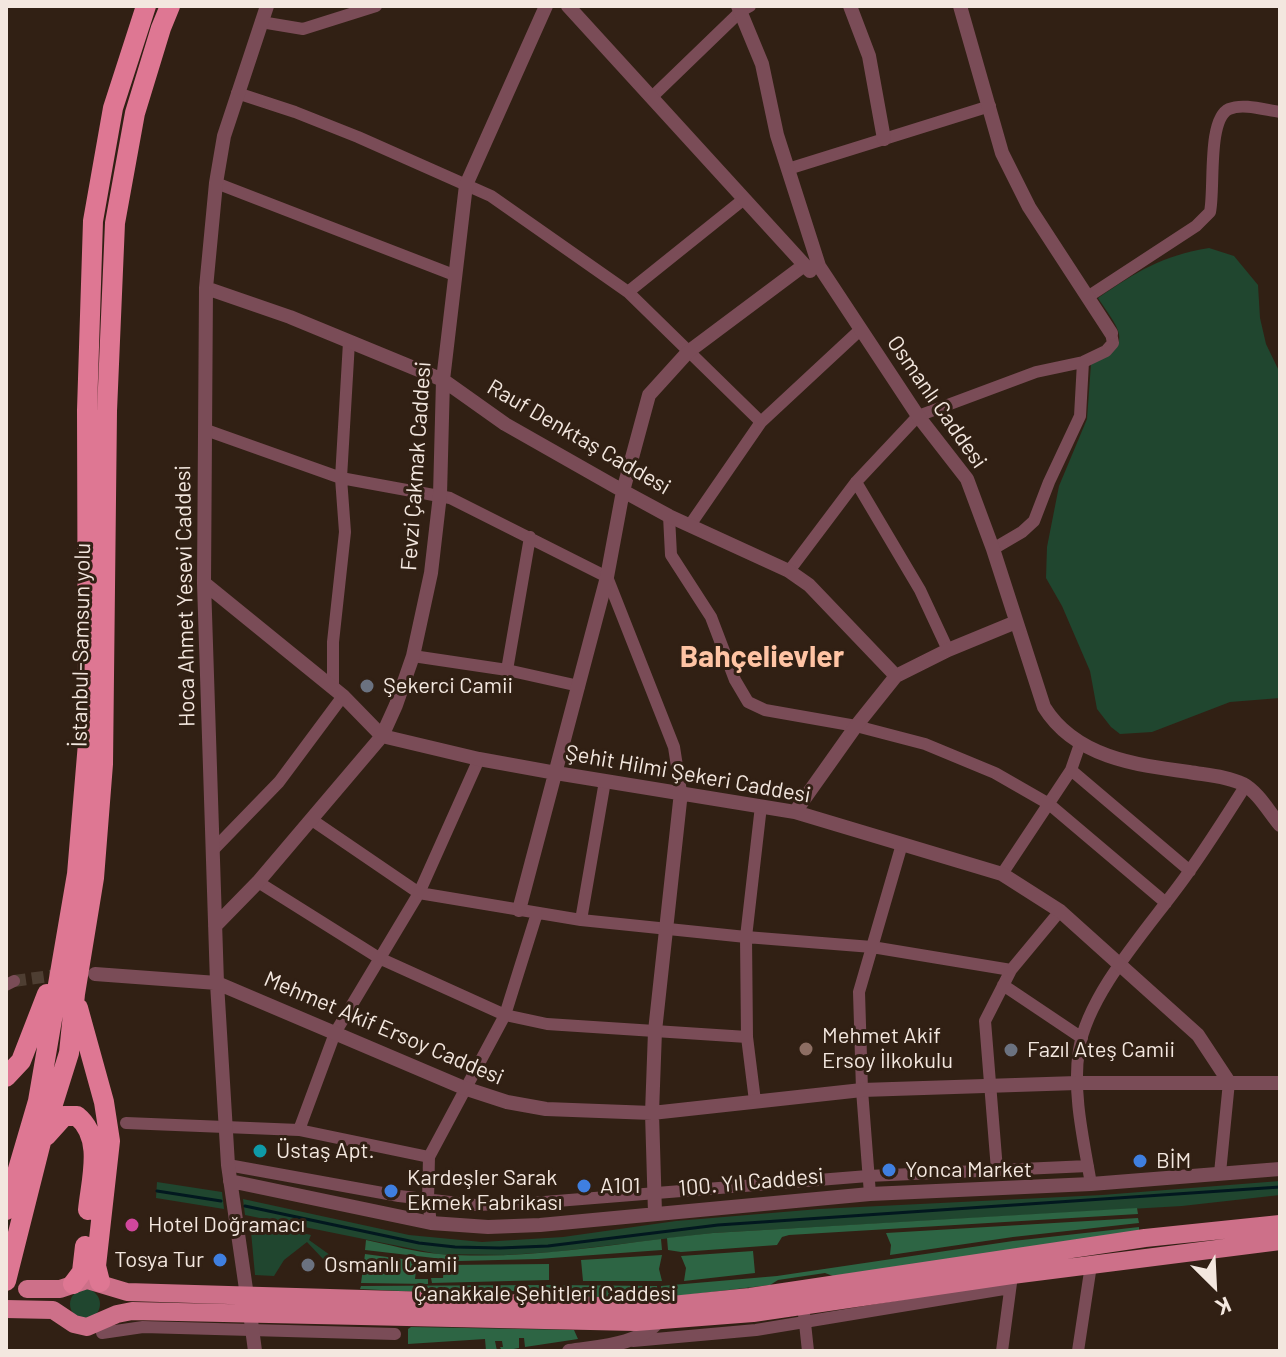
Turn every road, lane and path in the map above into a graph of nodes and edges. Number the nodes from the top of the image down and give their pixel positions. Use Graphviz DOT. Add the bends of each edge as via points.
graph roads {
  1 [pos="146,6"];
  2 [pos="170,6"];
  3 [pos="267,6"];
  4 [pos="376,6"];
  5 [pos="546,6"];
  6 [pos="568,6"];
  7 [pos="850,6"];
  8 [pos="960,6"];
  9 [pos="743,8"];
  10 [pos="261,22"];
  11 [pos="237,93"];
  12 [pos="653,96"];
  13 [pos="990,106"];
  14 [pos="1280,112"];
  15 [pos="884,139"];
  16 [pos="788,169"];
  17 [pos="216,183"];
  18 [pos="466,185"];
  19 [pos="744,199"];
  20 [pos="803,266"];
  21 [pos="454,275"];
  22 [pos="206,288"];
  23 [pos="835,291"];
  24 [pos="628,292"];
  25 [pos="1089,296"];
  26 [pos="860,330"];
  27 [pos="1111,333"];
  28 [pos="349,342"];
  29 [pos="688,352"];
  30 [pos="1083,362"];
  31 [pos="443,380"];
  32 [pos="918,416"];
  33 [pos="761,422"];
  34 [pos="206,430"];
  35 [pos="341,478"];
  36 [pos="856,482"];
  37 [pos="623,491"];
  38 [pos="440,495"];
  39 [pos="669,516"];
  40 [pos="690,525"];
  41 [pos="530,537"];
  42 [pos="993,549"];
  43 [pos="789,571"];
  44 [pos="607,577"];
  45 [pos="204,583"];
  46 [pos="1016,622"];
  47 [pos="948,650"];
  48 [pos="413,656"];
  49 [pos="507,670"];
  50 [pos="896,676"];
  51 [pos="579,686"];
  52 [pos="338,691"];
  53 [pos="856,726"];
  54 [pos="382,736"];
  55 [pos="1080,744"];
  56 [pos="479,759"];
  57 [pos="1071,770"];
  58 [pos="556,773"];
  59 [pos="605,781"];
  60 [pos="1246,785"];
  61 [pos="681,792"];
  62 [pos="1049,804"];
  63 [pos="761,806"];
  64 [pos="795,812"];
  65 [pos="312,820"];
  66 [pos="1280,825"];
  67 [pos="902,844"];
  68 [pos="213,850"];
  69 [pos="1190,871"];
  70 [pos="1002,874"];
  71 [pos="258,882"];
  72 [pos="419,893"];
  73 [pos="1166,903"];
  74 [pos="519,910"];
  75 [pos="1060,911"];
  76 [pos="537,913"];
  77 [pos="581,920"];
  78 [pos="215,926"];
  79 [pos="664,928"];
  80 [pos="746,937"];
  81 [pos="872,947"];
  82 [pos="63,953"];
  83 [pos="379,958"];
  84 [pos="1120,964"];
  85 [pos="1011,970"];
  86 [pos="95,974"];
  87 [pos="217,983"];
  88 [pos="1003,985"];
  89 [pos="75,994"];
  90 [pos="505,1015"];
  91 [pos="655,1031"];
  92 [pos="335,1033"];
  93 [pos="747,1037"];
  94 [pos="1082,1038"];
  95 [pos="6,1077"];
  96 [pos="1229,1082"];
  97 [pos="1077,1083"];
  98 [pos="1280,1083"];
  99 [pos="989,1086"];
  100 [pos="464,1088"];
  101 [pos="862,1090"];
  102 [pos="755,1101"];
  103 [pos="652,1113"];
  104 [pos="126,1123"];
  105 [pos="225,1126"];
  106 [pos="299,1130"];
  107 [pos="41,1142"];
  108 [pos="429,1157"];
  109 [pos="6,1160"];
  110 [pos="228,1165"];
  111 [pos="1088,1166"];
  112 [pos="1280,1169"];
  113 [pos="997,1170"];
  114 [pos="1220,1173"];
  115 [pos="868,1176"];
  116 [pos="1091,1184"];
  117 [pos="230,1187"];
  118 [pos="654,1192"];
  119 [pos="870,1194"];
  120 [pos="428,1201"];
  121 [pos="8,1202"];
  122 [pos="655,1213"];
  123 [pos="431,1223"];
  124 [pos="1280,1224"];
  125 [pos="1280,1241"];
  126 [pos="1146,1248"];
  127 [pos="1091,1265"];
  128 [pos="6,1281"];
  129 [pos="100,1282"];
  130 [pos="1011,1282"];
  131 [pos="73,1284"];
  132 [pos="27,1289"];
  133 [pos="6,1309"];
  134 [pos="250,1313"];
  135 [pos="804,1314"];
  136 [pos="669,1315"];
  137 [pos="68,1320"];
  138 [pos="333,1324"];
  139 [pos="101,1328"];
  140 [pos="395,1334"];
  141 [pos="625,1341"];
  142 [pos="255,1351"];
  143 [pos="569,1351"];
  144 [pos="808,1351"];
  145 [pos="1002,1351"];
  146 [pos="1078,1351"];
  1 -- 82 [label="highway, İstanbul-Samsun yolu" via="113,108 93,221 87,410 88,743 77,874"];
  2 -- 89 [label="highway, İstanbul-Samsun yolu" via="135,113 115,223 103,764 94,878"];
  3 -- 10 [label="street, Hoca Ahmet Yesevi Caddesi"];
  4 -- 10 [label="street" via="303,29"];
  5 -- 18 [label="street, Fevzi Çakmak Caddesi"];
  6 -- 12 [label="street"];
  7 -- 15 [label="street" via="869,56"];
  8 -- 13 [label="street"];
  9 -- 12 [label="street"];
  9 -- 16 [label="street, Osmanlı Caddesi"];
  10 -- 11 [label="street, Hoca Ahmet Yesevi Caddesi"];
  11 -- 17 [label="street, Hoca Ahmet Yesevi Caddesi"];
  11 -- 18 [label="street" via="358,137"];
  12 -- 19 [label="street"];
  13 -- 15 [label="street"];
  13 -- 25 [label="street" via="1002,153 1029,207"];
  14 -- 25 [label="street" via="1243,107 1225,111 1215,129 1210,212"];
  15 -- 16 [label="street"];
  16 -- 23 [label="street, Osmanlı Caddesi" via="813,251"];
  17 -- 21 [label="street"];
  17 -- 22 [label="street, Hoca Ahmet Yesevi Caddesi"];
  18 -- 21 [label="street, Fevzi Çakmak Caddesi"];
  18 -- 24 [label="street" via="491,196"];
  19 -- 20 [label="street"];
  19 -- 24 [label="street"];
  20 -- 23 [label="street"];
  20 -- 29 [label="street"];
  21 -- 31 [label="street, Fevzi Çakmak Caddesi"];
  22 -- 28 [label="street, Rauf Denktaş Caddesi"];
  22 -- 34 [label="street, Hoca Ahmet Yesevi Caddesi"];
  23 -- 26 [label="street, Osmanlı Caddesi"];
  24 -- 29 [label="street"];
  25 -- 27 [label="street"];
  26 -- 32 [label="street, Osmanlı Caddesi"];
  26 -- 33 [label="street"];
  27 -- 30 [label="street" via="1113,343 1106,351"];
  28 -- 31 [label="street, Rauf Denktaş Caddesi"];
  28 -- 35 [label="street"];
  29 -- 33 [label="street"];
  29 -- 37 [label="street" via="649,395"];
  30 -- 32 [label="street" via="1036,372"];
  30 -- 42 [label="street" via="1080,416 1034,521"];
  31 -- 37 [label="street, Rauf Denktaş Caddesi" via="505,424"];
  31 -- 38 [label="street, Fevzi Çakmak Caddesi"];
  32 -- 36 [label="street"];
  32 -- 42 [label="street, Osmanlı Caddesi" via="967,479"];
  33 -- 40 [label="street"];
  34 -- 35 [label="street"];
  34 -- 45 [label="street, Hoca Ahmet Yesevi Caddesi"];
  35 -- 38 [label="street"];
  35 -- 52 [label="street" via="345,532 333,642"];
  36 -- 43 [label="street"];
  36 -- 47 [label="street" via="920,590"];
  37 -- 39 [label="street, Rauf Denktaş Caddesi"];
  37 -- 44 [label="street"];
  38 -- 41 [label="street"];
  38 -- 48 [label="street, Fevzi Çakmak Caddesi"];
  39 -- 40 [label="street, Rauf Denktaş Caddesi"];
  39 -- 53 [label="street" via="671,555 711,617 748,702 765,710"];
  40 -- 43 [label="street, Rauf Denktaş Caddesi"];
  41 -- 44 [label="street"];
  41 -- 49 [label="street"];
  42 -- 46 [label="street, Osmanlı Caddesi"];
  43 -- 50 [label="street, Rauf Denktaş Caddesi" via="809,585"];
  44 -- 51 [label="street"];
  44 -- 61 [label="street" via="674,747"];
  45 -- 52 [label="street"];
  45 -- 68 [label="street, Hoca Ahmet Yesevi Caddesi"];
  46 -- 47 [label="street"];
  46 -- 55 [label="street, Osmanlı Caddesi" via="1044,707 1052,721"];
  47 -- 50 [label="street"];
  48 -- 49 [label="street"];
  48 -- 54 [label="street, Fevzi Çakmak Caddesi"];
  49 -- 51 [label="street"];
  50 -- 53 [label="street"];
  51 -- 58 [label="street"];
  52 -- 54 [label="street"];
  52 -- 68 [label="street" via="279,782"];
  53 -- 62 [label="street" via="953,753"];
  53 -- 64 [label="street"];
  54 -- 56 [label="street, Şehit Hilmi Şekeri Caddesi"];
  54 -- 65 [label="street, Fevzi Çakmak Caddesi"];
  55 -- 57 [label="street"];
  55 -- 60 [label="street, Osmanlı Caddesi" via="1133,763"];
  56 -- 58 [label="street, Şehit Hilmi Şekeri Caddesi"];
  56 -- 72 [label="street"];
  57 -- 62 [label="street"];
  57 -- 69 [label="street"];
  58 -- 59 [label="street, Şehit Hilmi Şekeri Caddesi"];
  58 -- 74 [label="street"];
  59 -- 61 [label="street, Şehit Hilmi Şekeri Caddesi"];
  59 -- 77 [label="street"];
  60 -- 66 [label="street"];
  60 -- 69 [label="street"];
  61 -- 63 [label="street, Şehit Hilmi Şekeri Caddesi"];
  61 -- 79 [label="street"];
  62 -- 70 [label="street"];
  62 -- 73 [label="street"];
  63 -- 64 [label="street, Şehit Hilmi Şekeri Caddesi"];
  63 -- 80 [label="street"];
  64 -- 67 [label="street, Şehit Hilmi Şekeri Caddesi"];
  65 -- 71 [label="street, Fevzi Çakmak Caddesi"];
  65 -- 72 [label="street"];
  67 -- 70 [label="street, Şehit Hilmi Şekeri Caddesi"];
  67 -- 81 [label="street"];
  68 -- 78 [label="street, Hoca Ahmet Yesevi Caddesi"];
  69 -- 73 [label="street"];
  70 -- 75 [label="street, Şehit Hilmi Şekeri Caddesi"];
  71 -- 78 [label="street, Fevzi Çakmak Caddesi"];
  71 -- 83 [label="street"];
  72 -- 74 [label="street"];
  72 -- 83 [label="street"];
  73 -- 84 [label="street"];
  74 -- 76 [label="street"];
  75 -- 84 [label="street, Şehit Hilmi Şekeri Caddesi"];
  75 -- 85 [label="street"];
  76 -- 77 [label="street"];
  76 -- 90 [label="street"];
  77 -- 79 [label="street"];
  78 -- 87 [label="street, Hoca Ahmet Yesevi Caddesi"];
  79 -- 80 [label="street"];
  79 -- 91 [label="street"];
  80 -- 81 [label="street"];
  80 -- 93 [label="street"];
  81 -- 85 [label="street"];
  81 -- 101 [label="street" via="859,992"];
  82 -- 95 [label="highway" via="21,1061"];
  82 -- 121 [label="highway, İstanbul-Samsun yolu" via="38,1101"];
  83 -- 90 [label="street"];
  83 -- 92 [label="street"];
  84 -- 94 [label="street" via="1090,1013"];
  84 -- 96 [label="street, Şehit Hilmi Şekeri Caddesi" via="1198,1035"];
  85 -- 88 [label="street"];
  86 -- 87 [label="street, Mehmet Akif Ersoy Caddesi"];
  87 -- 92 [label="street, Mehmet Akif Ersoy Caddesi"];
  87 -- 105 [label="street, Hoca Ahmet Yesevi Caddesi"];
  88 -- 94 [label="street"];
  88 -- 99 [label="street" via="985,1021"];
  89 -- 107 [label="highway, İstanbul-Samsun yolu" via="69,1053"];
  89 -- 129 [label="highway" via="110,1141 96,1266"];
  90 -- 91 [label="street" via="547,1024"];
  90 -- 100 [label="street"];
  91 -- 93 [label="street"];
  91 -- 103 [label="street"];
  92 -- 100 [label="street, Mehmet Akif Ersoy Caddesi"];
  92 -- 106 [label="street"];
  93 -- 102 [label="street"];
  94 -- 97 [label="street"];
  96 -- 97 [label="street, Mehmet Akif Ersoy Caddesi"];
  96 -- 98 [label="street, Mehmet Akif Ersoy Caddesi"];
  96 -- 114 [label="street"];
  97 -- 99 [label="street, Mehmet Akif Ersoy Caddesi"];
  97 -- 111 [label="street"];
  99 -- 101 [label="street, Mehmet Akif Ersoy Caddesi"];
  99 -- 113 [label="street"];
  100 -- 103 [label="street, Mehmet Akif Ersoy Caddesi" via="535,1107"];
  100 -- 108 [label="street"];
  101 -- 102 [label="street, Mehmet Akif Ersoy Caddesi"];
  101 -- 115 [label="street"];
  102 -- 103 [label="street, Mehmet Akif Ersoy Caddesi"];
  103 -- 118 [label="street"];
  104 -- 105 [label="street"];
  105 -- 106 [label="street"];
  105 -- 110 [label="street, Hoca Ahmet Yesevi Caddesi"];
  106 -- 108 [label="street"];
  107 -- 128 [label="highway, İstanbul-Samsun yolu"];
  107 -- 131 [label="highway" via="64,1116 77,1116 94,1139 83,1267"];
  108 -- 120 [label="street"];
  109 -- 121 [label="highway"];
  110 -- 117 [label="street, Hoca Ahmet Yesevi Caddesi"];
  110 -- 120 [label="street, 100. Yıl Caddesi"];
  111 -- 113 [label="street, 100. Yıl Caddesi"];
  111 -- 116 [label="street"];
  112 -- 114 [label="street, 100. Yıl Caddesi"];
  113 -- 115 [label="street, 100. Yıl Caddesi"];
  114 -- 116 [label="street, 100. Yıl Caddesi"];
  115 -- 118 [label="street, 100. Yıl Caddesi"];
  115 -- 119 [label="street"];
  116 -- 119 [label="street, 100. Yıl Caddesi"];
  117 -- 123 [label="street, 100. Yıl Caddesi"];
  117 -- 134 [label="street, Hoca Ahmet Yesevi Caddesi"];
  118 -- 120 [label="street, 100. Yıl Caddesi" via="490,1205"];
  118 -- 122 [label="street"];
  119 -- 122 [label="street, 100. Yıl Caddesi"];
  120 -- 123 [label="street"];
  122 -- 123 [label="street, 100. Yıl Caddesi" via="514,1227"];
  124 -- 126 [label="main road, Çanakkale Şehitleri Caddesi"];
  125 -- 126 [label="main road, Çanakkale Şehitleri Caddesi"];
  126 -- 127 [label="main road, Çanakkale Şehitleri Caddesi"];
  126 -- 136 [label="main road, Çanakkale Şehitleri Caddesi" via="750,1297"];
  127 -- 130 [label="main road, Çanakkale Şehitleri Caddesi"];
  127 -- 146 [label="street"];
  129 -- 131 [label="main road, Çanakkale Şehitleri Caddesi"];
  129 -- 134 [label="main road, Çanakkale Şehitleri Caddesi" via="127,1292"];
  129 -- 139 [label="main road" via="105,1304"];
  130 -- 135 [label="main road, Çanakkale Şehitleri Caddesi"];
  130 -- 145 [label="street"];
  131 -- 132 [label="main road, Çanakkale Şehitleri Caddesi"];
  131 -- 137 [label="main road" via="63,1300"];
  133 -- 137 [label="main road, Çanakkale Şehitleri Caddesi" via="53,1310"];
  134 -- 136 [label="main road, Çanakkale Şehitleri Caddesi"];
  134 -- 138 [label="main road, Çanakkale Şehitleri Caddesi"];
  134 -- 139 [label="main road, Çanakkale Şehitleri Caddesi" via="132,1311 117,1314"];
  134 -- 142 [label="street, Hoca Ahmet Yesevi Caddesi"];
  135 -- 136 [label="main road, Çanakkale Şehitleri Caddesi"];
  135 -- 141 [label="street, Çanakkale Şehitleri Caddesi" via="731,1333"];
  135 -- 144 [label="street"];
  136 -- 138 [label="main road, Çanakkale Şehitleri Caddesi" via="569,1322"];
  136 -- 141 [label="street"];
  137 -- 139 [label="main road, Çanakkale Şehitleri Caddesi"];
  138 -- 140 [label="street, Çanakkale Şehitleri Caddesi"];
  141 -- 143 [label="street"];
}
